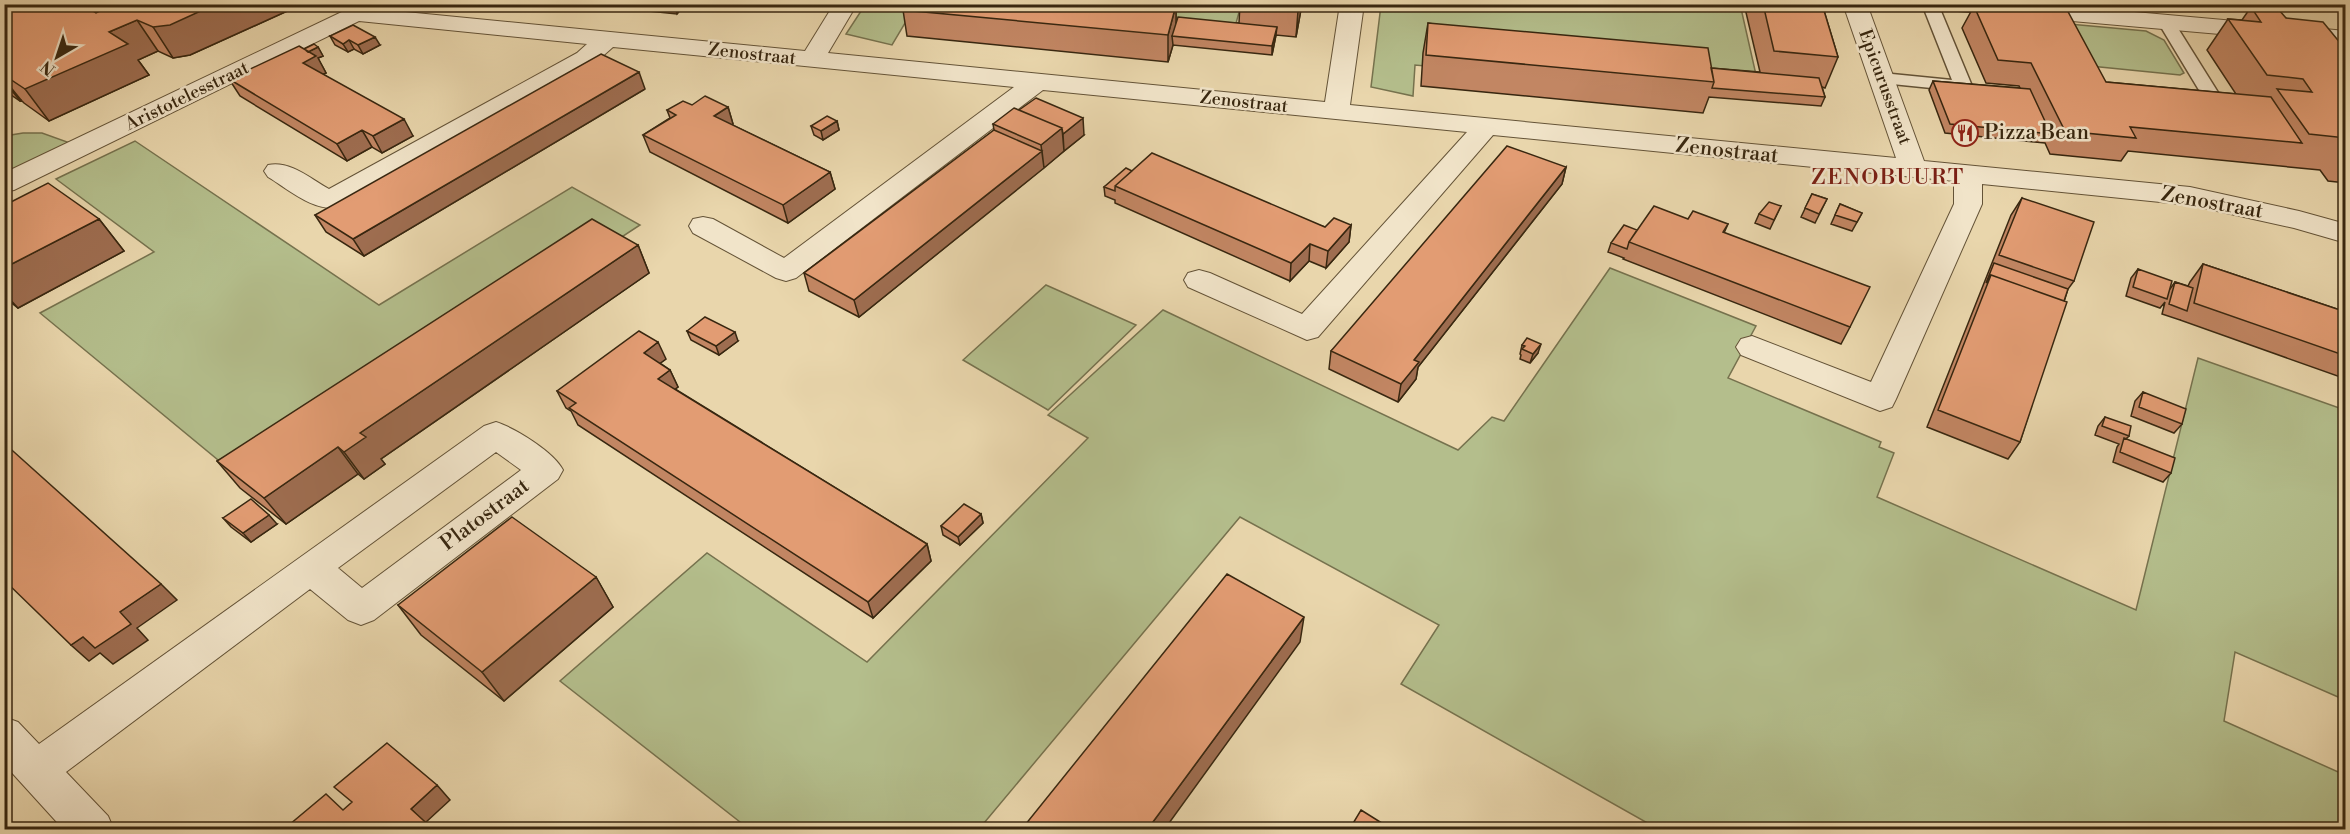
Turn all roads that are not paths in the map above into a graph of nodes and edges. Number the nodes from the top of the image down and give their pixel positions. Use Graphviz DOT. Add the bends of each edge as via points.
graph roads {
  1 [pos="846,4"];
  2 [pos="1352,4"];
  3 [pos="1855,4"];
  4 [pos="1930,4"];
  5 [pos="1958,4"];
  6 [pos="361,9"];
  7 [pos="2166,22"];
  8 [pos="609,38"];
  9 [pos="2346,38"];
  10 [pos="812,60"];
  11 [pos="1882,78"];
  12 [pos="1037,82"];
  13 [pos="2196,108"];
  14 [pos="2220,110"];
  15 [pos="1336,112"];
  16 [pos="2240,112"];
  17 [pos="1486,127"];
  18 [pos="1914,170"];
  19 [pos="278,171"];
  20 [pos="1968,175"];
  21 [pos="4,184"];
  22 [pos="703,226"];
  23 [pos="2346,234"];
  24 [pos="1199,280"];
  25 [pos="1752,347"];
  26 [pos="311,568"];
  27 [pos="4,735"];
  28 [pos="37,769"];
  29 [pos="93,830"];
  1 -- 10 [label="street"];
  2 -- 15 [label="street"];
  3 -- 11 [label="street, Epicurusstraat"];
  4 -- 11 [label="lane" via="1969,86"];
  5 -- 7 [label="street"];
  6 -- 8 [label="street, Zenostraat"];
  6 -- 21 [label="street, Aristotelesstraat"];
  7 -- 9 [label="street"];
  7 -- 14 [label="lane"];
  8 -- 10 [label="street, Zenostraat"];
  8 -- 19 [label="street" via="586,58 329,201"];
  10 -- 12 [label="street, Zenostraat"];
  11 -- 18 [label="street, Epicurusstraat"];
  12 -- 15 [label="street, Zenostraat"];
  12 -- 22 [label="street" via="786,271"];
  13 -- 14 [label="lane"];
  14 -- 16 [label="lane"];
  15 -- 17 [label="street, Zenostraat"];
  17 -- 18 [label="street, Zenostraat"];
  17 -- 24 [label="street" via="1307,330"];
  18 -- 20 [label="street, Zenostraat"];
  20 -- 23 [label="street, Zenostraat" via="2190,196"];
  20 -- 25 [label="street" via="1968,204 1880,399"];
  26 -- 26 [label="street, Platostraat" via="361,609 546,470 496,435"];
  26 -- 28 [label="street, Platostraat"];
  27 -- 28 [label="street"];
  28 -- 29 [label="street"];
}
